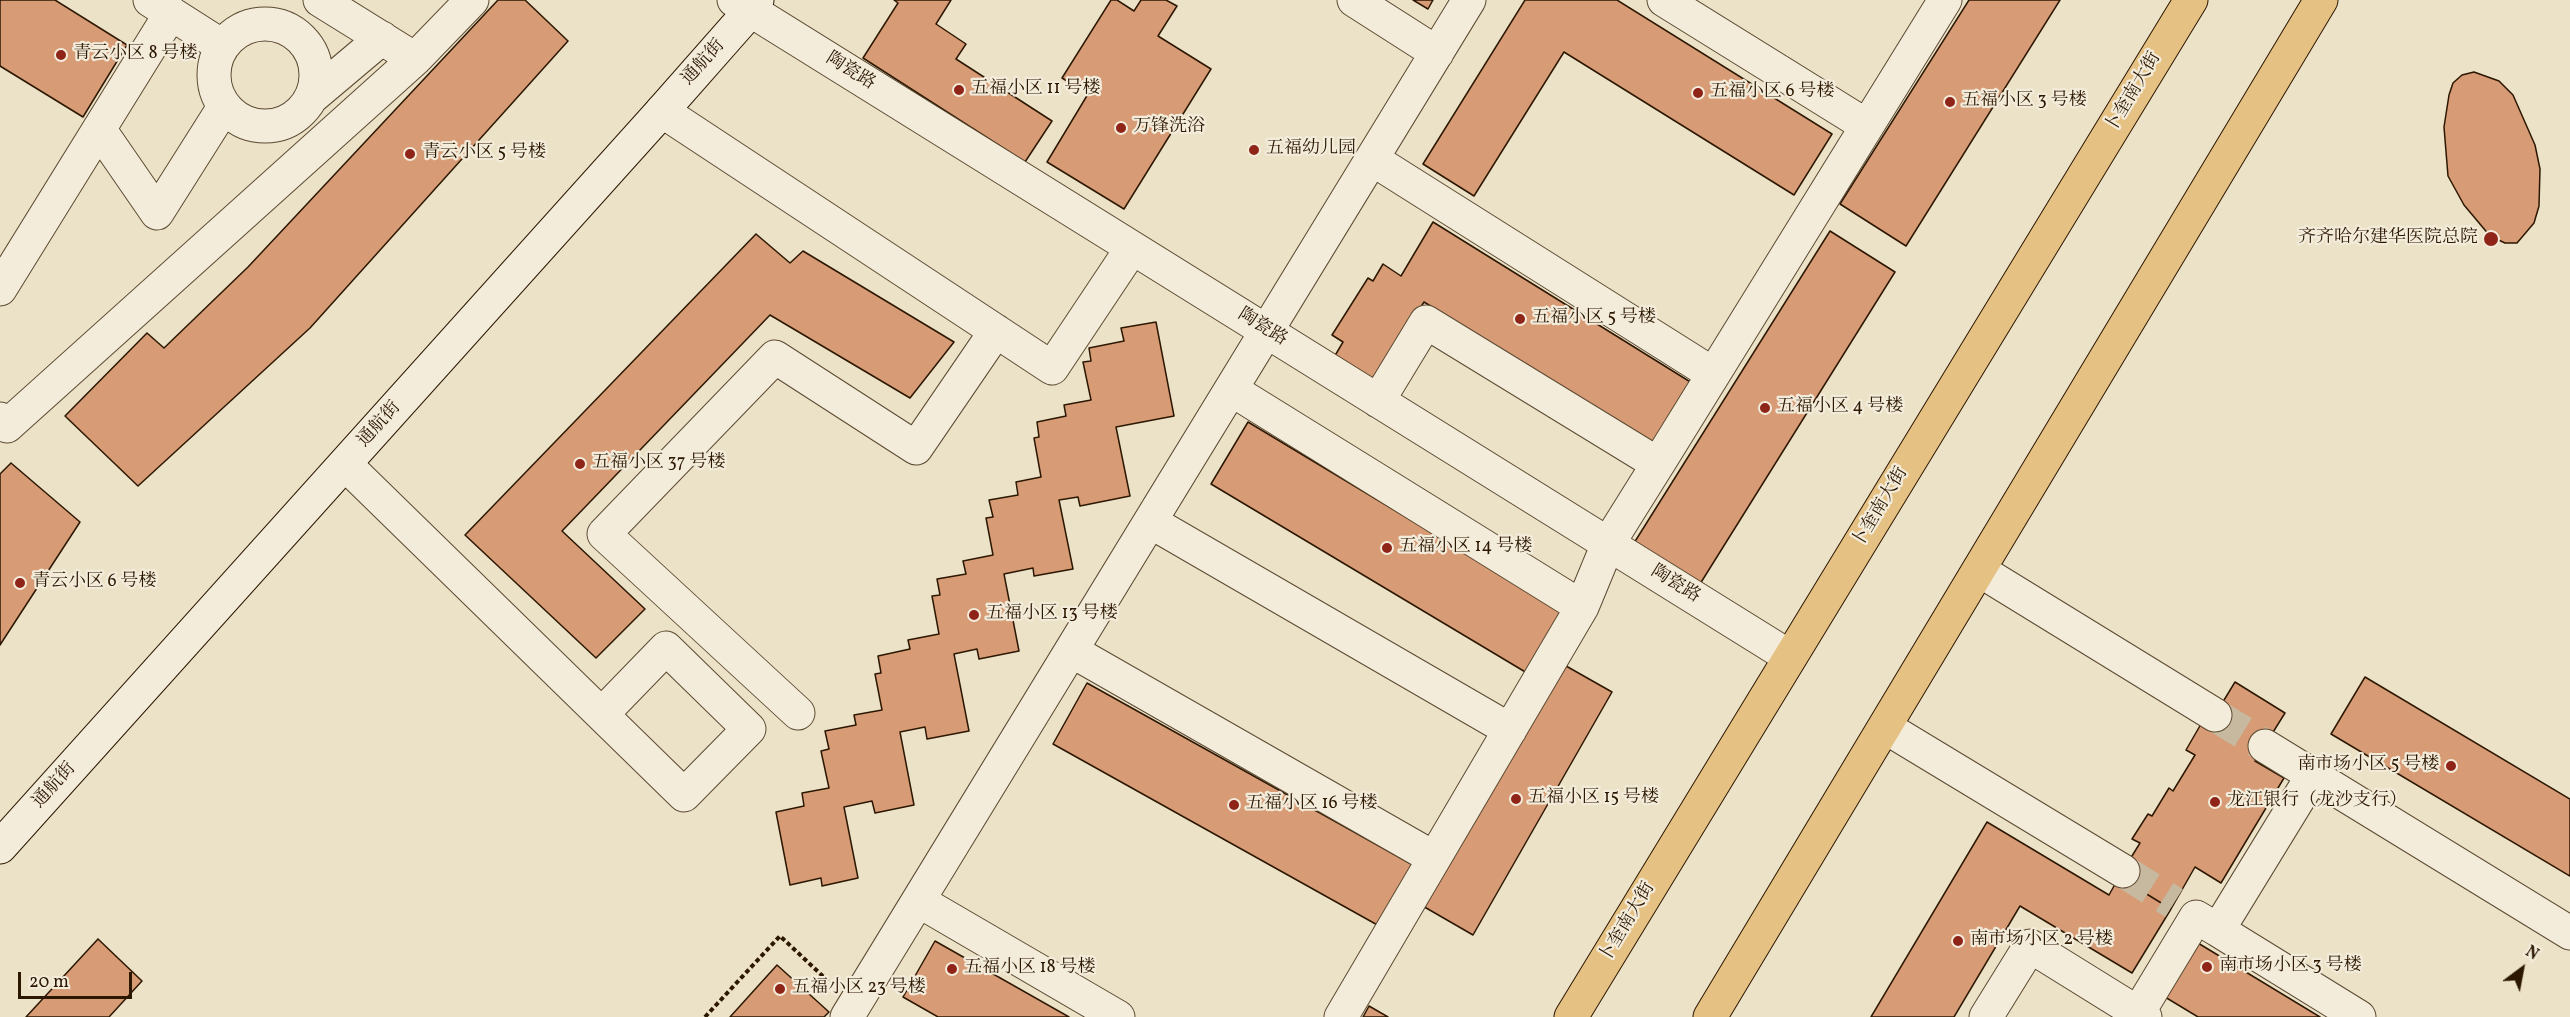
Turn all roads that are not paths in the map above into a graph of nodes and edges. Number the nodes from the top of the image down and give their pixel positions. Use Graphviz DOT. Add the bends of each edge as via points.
graph roads {
  1 [pos="320,0"];
  2 [pos="471,0"];
  3 [pos="1354,0"];
  4 [pos="1469,0"];
  5 [pos="1664,0"];
  6 [pos="1945,0"];
  7 [pos="2191,0"];
  8 [pos="2321,0"];
  9 [pos="748,4"];
  10 [pos="161,7"];
  11 [pos="382,38"];
  12 [pos="222,45"];
  13 [pos="1437,53"];
  14 [pos="415,59"];
  15 [pos="312,97"];
  16 [pos="224,107"];
  17 [pos="662,111"];
  18 [pos="1867,126"];
  19 [pos="99,129"];
  20 [pos="1372,159"];
  21 [pos="11,248"];
  22 [pos="1132,248"];
  23 [pos="0,289"];
  24 [pos="996,331"];
  25 [pos="1268,332"];
  26 [pos="1713,374"];
  27 [pos="1232,390"];
  28 [pos="1378,401"];
  29 [pos="0,419"];
  30 [pos="345,464"];
  31 [pos="1658,464"];
  32 [pos="1151,522"];
  33 [pos="1608,544"];
  34 [pos="1979,570"];
  35 [pos="1582,607"];
  36 [pos="1072,651"];
  37 [pos="1790,657"];
  38 [pos="603,713"];
  39 [pos="798,713"];
  40 [pos="2215,715"];
  41 [pos="1885,727"];
  42 [pos="1510,730"];
  43 [pos="2265,746"];
  44 [pos="2313,775"];
  45 [pos="0,848"];
  46 [pos="1434,858"];
  47 [pos="2123,871"];
  48 [pos="918,901"];
  49 [pos="2196,917"];
  50 [pos="2570,933"];
  51 [pos="851,1011"];
  52 [pos="2141,1015"];
  53 [pos="1118,1017"];
  54 [pos="1341,1017"];
  55 [pos="1571,1017"];
  56 [pos="1710,1017"];
  57 [pos="1986,1017"];
  58 [pos="2359,1017"];
  1 -- 11 [label="street"];
  2 -- 14 [label="street"];
  3 -- 13 [label="street"];
  4 -- 13 [label="street"];
  5 -- 18 [label="street"];
  6 -- 18 [label="street"];
  7 -- 37 [label="main road, 卜奎南大街"];
  8 -- 34 [label="main road"];
  9 -- 17 [label="street, 通航街"];
  9 -- 22 [label="street, 陶瓷路"];
  10 -- 12 [label="street"];
  10 -- 19 [label="street"];
  11 -- 14 [label="street"];
  11 -- 15 [label="street"];
  12 -- 15 [label="street" via="233,33 263,23 280,25 295,33 307,45 315,62"];
  12 -- 16 [label="street" via="213,76"];
  13 -- 20 [label="street"];
  14 -- 29 [label="street" via="7,426"];
  15 -- 16 [label="street" via="302,111 270,126 252,125"];
  16 -- 19 [label="street" via="157,213"];
  17 -- 24 [label="street"];
  17 -- 30 [label="street, 通航街"];
  18 -- 26 [label="street"];
  19 -- 21 [label="street"];
  20 -- 25 [label="street"];
  20 -- 26 [label="street"];
  21 -- 23 [label="street"];
  22 -- 24 [label="street" via="1052,368"];
  22 -- 25 [label="street, 陶瓷路"];
  24 -- 39 [label="street" via="916,448 775,357 604,534"];
  25 -- 27 [label="street"];
  25 -- 28 [label="street, 陶瓷路"];
  26 -- 31 [label="street"];
  27 -- 32 [label="street"];
  27 -- 35 [label="street"];
  28 -- 31 [label="street" via="1426,322"];
  28 -- 33 [label="street, 陶瓷路"];
  30 -- 38 [label="street"];
  30 -- 45 [label="street, 通航街"];
  31 -- 33 [label="street"];
  32 -- 36 [label="street"];
  32 -- 42 [label="street"];
  33 -- 35 [label="street"];
  33 -- 37 [label="street, 陶瓷路"];
  34 -- 40 [label="street"];
  34 -- 41 [label="main road"];
  35 -- 42 [label="street"];
  36 -- 46 [label="street"];
  36 -- 48 [label="street"];
  37 -- 55 [label="main road, 卜奎南大街"];
  41 -- 47 [label="street"];
  41 -- 56 [label="main road"];
  42 -- 46 [label="street"];
  43 -- 44 [label="street"];
  44 -- 49 [label="street"];
  44 -- 50 [label="street"];
  46 -- 54 [label="street"];
  48 -- 51 [label="street"];
  48 -- 53 [label="street"];
  49 -- 52 [label="street"];
  49 -- 58 [label="street"];
  52 -- 57 [label="street" via="2030,946"];
}
